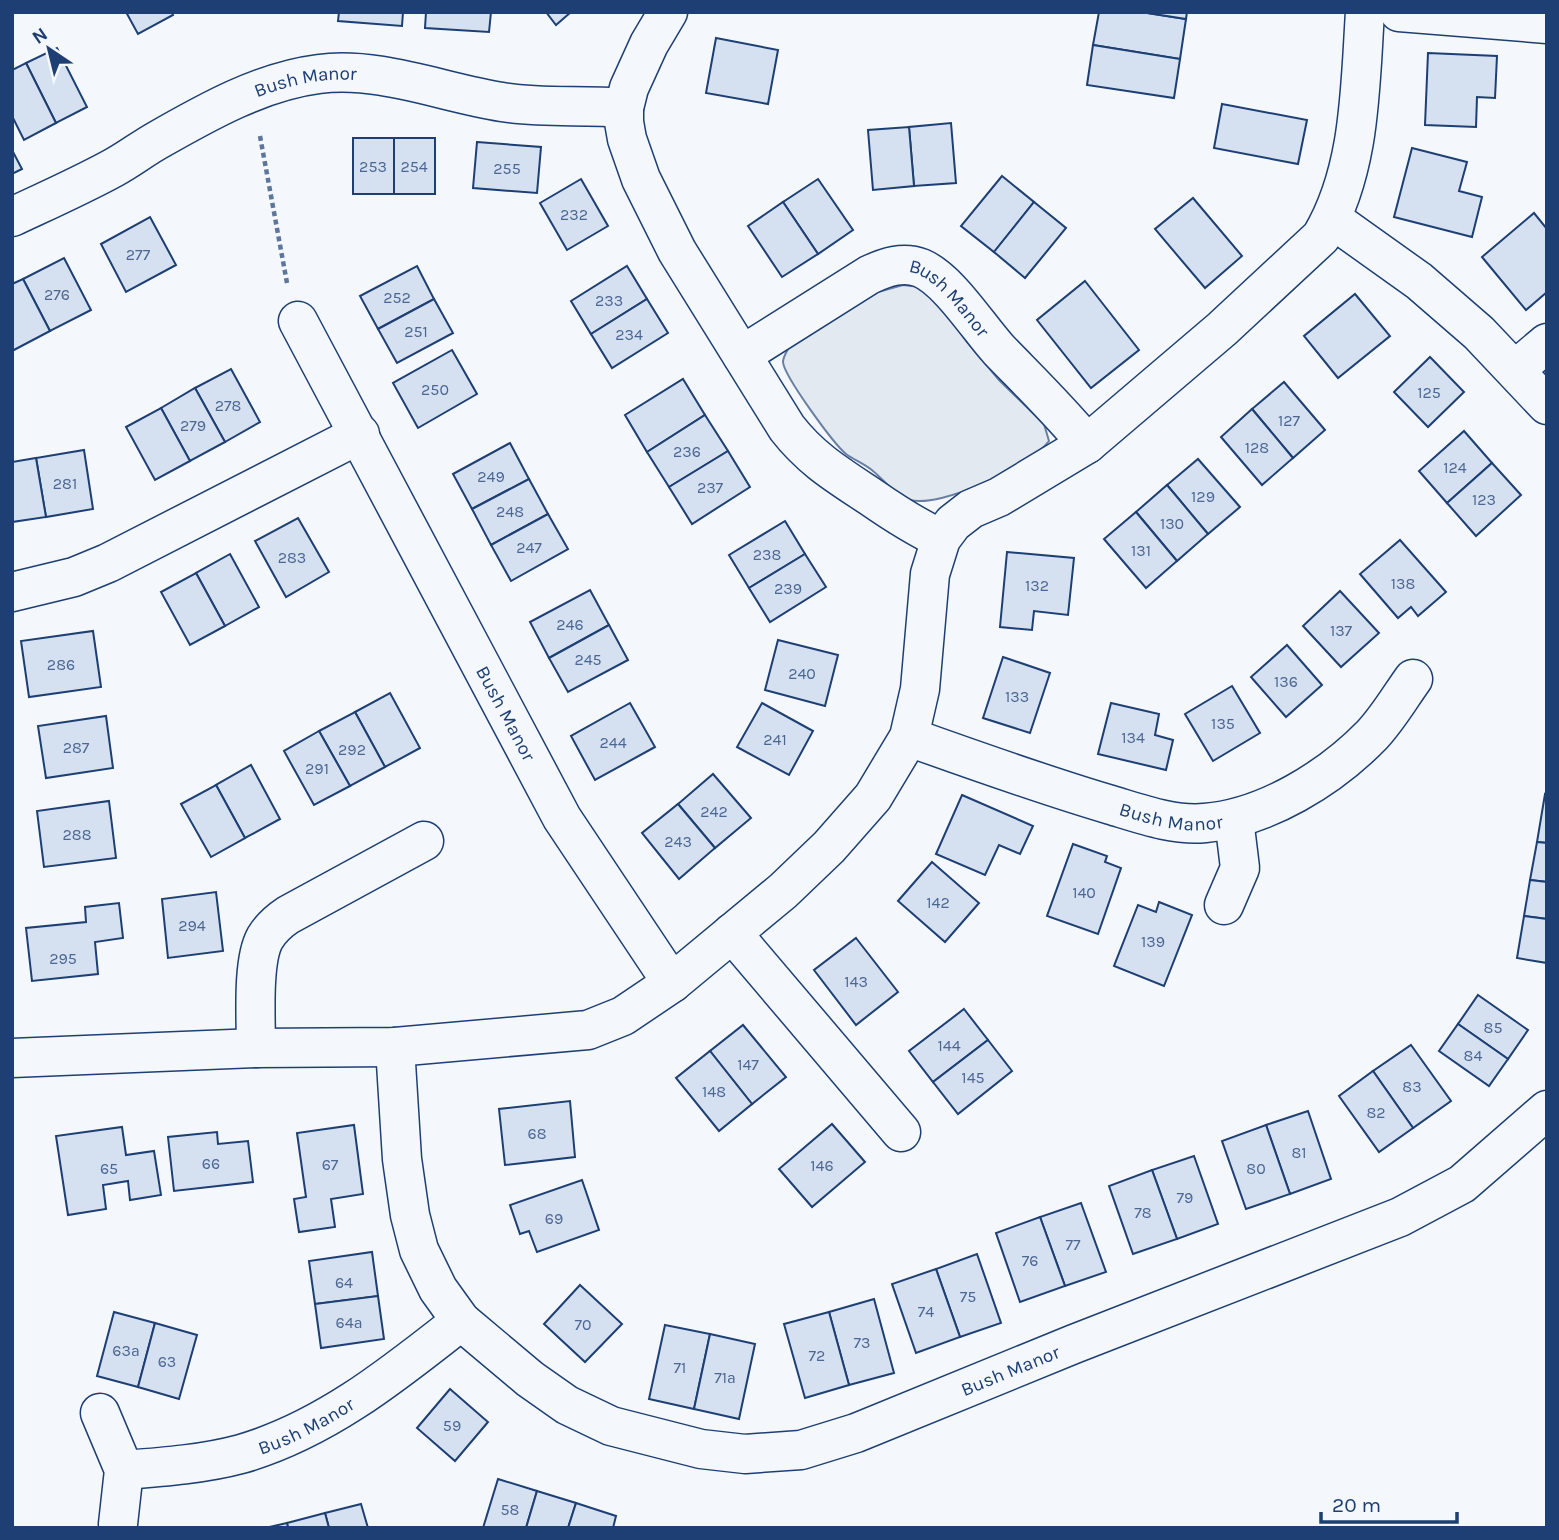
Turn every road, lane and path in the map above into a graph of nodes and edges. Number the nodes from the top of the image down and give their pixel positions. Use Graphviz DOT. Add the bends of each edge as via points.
graph roads {
  1 [pos="668,12"];
  2 [pos="1365,12"];
  3 [pos="1399,12"];
  4 [pos="1547,24"];
  5 [pos="242,98"];
  6 [pos="624,108"];
  7 [pos="12,217"];
  8 [pos="1332,219"];
  9 [pos="298,321"];
  10 [pos="1547,343"];
  11 [pos="743,355"];
  12 [pos="1515,370"];
  13 [pos="1547,405"];
  14 [pos="360,435"];
  15 [pos="1087,444"];
  16 [pos="941,539"];
  17 [pos="12,592"];
  18 [pos="1413,679"];
  19 [pos="909,737"];
  20 [pos="1234,819"];
  21 [pos="424,841"];
  22 [pos="1224,905"];
  23 [pos="732,933"];
  24 [pos="672,983"];
  25 [pos="256,1048"];
  26 [pos="396,1048"];
  27 [pos="12,1058"];
  28 [pos="1547,1110"];
  29 [pos="901,1132"];
  30 [pos="461,1321"];
  31 [pos="100,1413"];
  32 [pos="124,1471"];
  33 [pos="118,1524"];
  1 -- 6 [label="street" via="636,71"];
  2 -- 8 [label="street" via="1350,166"];
  3 -- 4 [label="street"];
  5 -- 6 [label="street, Bush Manor" via="283,82 349,73 419,82 515,104"];
  5 -- 7 [label="street, Bush Manor"];
  5 -- 9 [label="path" via="260,135 285,275"];
  6 -- 11 [label="street" via="627,139 652,201 677,251"];
  8 -- 12 [label="street" via="1419,281"];
  8 -- 15 [label="street" via="1321,237 1266,290"];
  9 -- 14 [label="street, Bush Manor"];
  10 -- 12 [label="street"];
  11 -- 15 [label="street, Bush Manor" via="869,275 892,265 914,266 940,280"];
  11 -- 16 [label="street" via="803,447 889,511"];
  12 -- 13 [label="street"];
  14 -- 17 [label="street" via="108,563 74,577"];
  14 -- 24 [label="street, Bush Manor" via="562,818"];
  15 -- 16 [label="street" via="971,509"];
  16 -- 19 [label="street" via="930,574 920,689"];
  18 -- 20 [label="street, Bush Manor" via="1372,734 1352,752 1306,786"];
  19 -- 20 [label="street, Bush Manor" via="1146,815 1203,824"];
  19 -- 23 [label="street" via="873,797 852,822 783,891"];
  20 -- 22 [label="street, Bush Manor" via="1240,867"];
  21 -- 25 [label="street" via="288,915 270,930 258,965"];
  23 -- 24 [label="street"];
  23 -- 29 [label="street"];
  24 -- 26 [label="street" via="623,1016 588,1030"];
  25 -- 26 [label="street"];
  25 -- 27 [label="street"];
  26 -- 30 [label="street, Bush Manor" via="410,1215 419,1250 438,1289"];
  28 -- 30 [label="street, Bush Manor" via="1462,1184 1400,1217 856,1433 801,1450 744,1454 701,1449 611,1426 567,1405"];
  30 -- 32 [label="street, Bush Manor" via="336,1412 283,1439 241,1454"];
  31 -- 32 [label="street"];
  32 -- 33 [label="street"];
}
